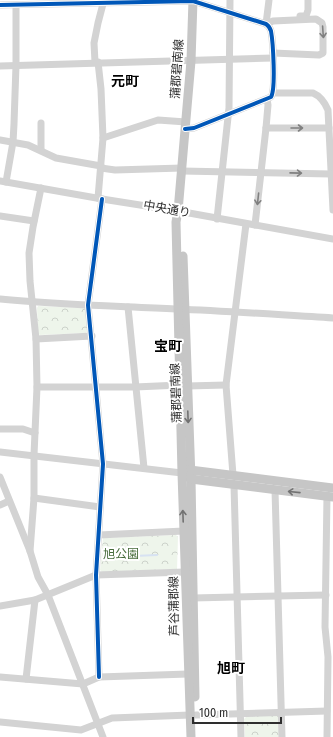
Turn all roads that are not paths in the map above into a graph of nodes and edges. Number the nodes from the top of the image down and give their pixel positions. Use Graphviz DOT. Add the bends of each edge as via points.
graph roads {
  1 [pos="230,0"];
  2 [pos="269,0"];
  3 [pos="308,0"];
  4 [pos="193,1"];
  5 [pos="104,2"];
  6 [pos="0,5"];
  7 [pos="16,5"];
  8 [pos="230,13"];
  9 [pos="286,20"];
  10 [pos="266,24"];
  11 [pos="273,55"];
  12 [pos="230,60"];
  13 [pos="191,61"];
  14 [pos="96,62"];
  15 [pos="0,66"];
  16 [pos="16,66"];
  17 [pos="274,93"];
  18 [pos="267,99"];
  19 [pos="229,114"];
  20 [pos="41,123"];
  21 [pos="185,125"];
  22 [pos="266,128"];
  23 [pos="329,128"];
  24 [pos="103,138"];
  25 [pos="0,140"];
  26 [pos="13,142"];
  27 [pos="41,150"];
  28 [pos="101,167"];
  29 [pos="182,169"];
  30 [pos="223,171"];
  31 [pos="261,172"];
  32 [pos="331,174"];
  33 [pos="3,181"];
  34 [pos="41,188"];
  35 [pos="100,199"];
  36 [pos="333,210"];
  37 [pos="178,211"];
  38 [pos="0,216"];
  39 [pos="217,219"];
  40 [pos="34,221"];
  41 [pos="246,224"];
  42 [pos="255,225"];
  43 [pos="333,239"];
  44 [pos="0,299"];
  45 [pos="32,302"];
  46 [pos="88,305"];
  47 [pos="128,307"];
  48 [pos="181,309"];
  49 [pos="235,312"];
  50 [pos="333,318"];
  51 [pos="92,336"];
  52 [pos="36,338"];
  53 [pos="226,385"];
  54 [pos="184,386"];
  55 [pos="37,387"];
  56 [pos="96,387"];
  57 [pos="136,387"];
  58 [pos="0,429"];
  59 [pos="35,433"];
  60 [pos="0,452"];
  61 [pos="34,455"];
  62 [pos="104,464"];
  63 [pos="144,468"];
  64 [pos="186,472"];
  65 [pos="0,477"];
  66 [pos="191,479"];
  67 [pos="234,480"];
  68 [pos="275,490"];
  69 [pos="331,494"];
  70 [pos="34,498"];
  71 [pos="9,501"];
  72 [pos="0,504"];
  73 [pos="100,507"];
  74 [pos="184,531"];
  75 [pos="99,534"];
  76 [pos="30,551"];
  77 [pos="186,572"];
  78 [pos="96,575"];
  79 [pos="48,595"];
  80 [pos="326,595"];
  81 [pos="278,596"];
  82 [pos="237,597"];
  83 [pos="193,598"];
  84 [pos="35,600"];
  85 [pos="0,606"];
  86 [pos="188,674"];
  87 [pos="0,677"];
  88 [pos="99,677"];
  89 [pos="26,679"];
  90 [pos="83,684"];
  91 [pos="327,712"];
  92 [pos="282,713"];
  93 [pos="241,714"];
  94 [pos="193,715"];
  95 [pos="0,722"];
  96 [pos="98,724"];
  97 [pos="103,737"];
  98 [pos="190,737"];
  99 [pos="197,737"];
  100 [pos="241,737"];
  101 [pos="282,737"];
  102 [pos="327,737"];
  1 -- 8 [label="street"];
  2 -- 10 [label="street"];
  3 -- 9 [label="street" via="306,16 288,17"];
  4 -- 5 [label="street"];
  4 -- 8 [label="street"];
  4 -- 13 [label="main road, 蒲郡碧南線"];
  5 -- 7 [label="street"];
  5 -- 14 [label="street" via="94,43"];
  6 -- 7 [label="street"];
  7 -- 16 [label="street"];
  8 -- 10 [label="street"];
  8 -- 12 [label="street"];
  9 -- 10 [label="street"];
  9 -- 11 [label="street, one-way" via="310,18 319,21 323,27 323,53"];
  10 -- 11 [label="street" via="270,27"];
  11 -- 12 [label="street"];
  11 -- 17 [label="street"];
  12 -- 13 [label="street"];
  12 -- 19 [label="street"];
  13 -- 14 [label="street"];
  13 -- 21 [label="main road, 蒲郡碧南線"];
  14 -- 16 [label="street"];
  14 -- 24 [label="street" via="101,89"];
  15 -- 16 [label="street"];
  16 -- 26 [label="street"];
  17 -- 18 [label="street"];
  17 -- 23 [label="street" via="318,95 327,106"];
  18 -- 19 [label="street"];
  18 -- 22 [label="street"];
  19 -- 21 [label="street" via="194,128"];
  19 -- 30 [label="street"];
  20 -- 27 [label="street"];
  21 -- 24 [label="street" via="158,120"];
  21 -- 29 [label="main road, 蒲郡碧南線"];
  22 -- 23 [label="street, one-way"];
  22 -- 31 [label="street"];
  23 -- 32 [label="street"];
  24 -- 28 [label="street"];
  25 -- 26 [label="street"];
  26 -- 27 [label="street"];
  26 -- 33 [label="street"];
  27 -- 28 [label="street" via="56,158"];
  28 -- 29 [label="street" via="115,170"];
  28 -- 35 [label="street"];
  29 -- 30 [label="street"];
  29 -- 37 [label="main road, 蒲郡碧南線"];
  30 -- 31 [label="street"];
  30 -- 39 [label="street"];
  31 -- 32 [label="street, one-way"];
  31 -- 42 [label="street, one-way"];
  32 -- 36 [label="street"];
  33 -- 34 [label="street, 中央通り"];
  34 -- 35 [label="street, 中央通り"];
  34 -- 40 [label="street"];
  35 -- 37 [label="street, 中央通り"];
  35 -- 46 [label="street"];
  37 -- 39 [label="street, 中央通り"];
  37 -- 48 [label="main road, 蒲郡碧南線" via="181,222"];
  38 -- 40 [label="street"];
  39 -- 41 [label="street, 中央通り"];
  40 -- 45 [label="street" via="29,253"];
  41 -- 42 [label="street, 中央通り"];
  41 -- 49 [label="street"];
  42 -- 43 [label="street, 中央通り"];
  44 -- 45 [label="street"];
  45 -- 46 [label="street"];
  45 -- 52 [label="street"];
  46 -- 47 [label="street"];
  46 -- 51 [label="street"];
  47 -- 48 [label="street"];
  47 -- 57 [label="street"];
  48 -- 49 [label="street"];
  48 -- 54 [label="main road, 蒲郡碧南線"];
  49 -- 50 [label="street"];
  49 -- 53 [label="street"];
  51 -- 52 [label="street"];
  51 -- 56 [label="street"];
  52 -- 55 [label="street"];
  53 -- 54 [label="street"];
  53 -- 67 [label="street"];
  54 -- 57 [label="street"];
  54 -- 64 [label="main road, 蒲郡碧南線"];
  55 -- 56 [label="street"];
  55 -- 59 [label="street"];
  56 -- 57 [label="street"];
  56 -- 62 [label="street"];
  57 -- 63 [label="street"];
  58 -- 59 [label="street" via="23,429"];
  59 -- 61 [label="street"];
  60 -- 61 [label="street"];
  61 -- 62 [label="street"];
  61 -- 70 [label="street"];
  62 -- 63 [label="street"];
  62 -- 73 [label="street"];
  63 -- 64 [label="street"];
  64 -- 66 [label="main road"];
  64 -- 67 [label="main road"];
  74 -- 64 [label="main road, 芦谷蒲郡線, one-way"];
  65 -- 71 [label="street"];
  66 -- 67 [label="main road"];
  66 -- 83 [label="main road, 芦谷蒲郡線"];
  67 -- 68 [label="main road"];
  67 -- 69 [label="main road"];
  67 -- 82 [label="street"];
  69 -- 68 [label="main road, one-way"];
  68 -- 81 [label="street"];
  69 -- 80 [label="street"];
  70 -- 73 [label="street"];
  70 -- 76 [label="street"];
  71 -- 72 [label="street"];
  71 -- 76 [label="street"];
  73 -- 75 [label="street"];
  74 -- 75 [label="street"];
  74 -- 77 [label="main road, 芦谷蒲郡線"];
  75 -- 78 [label="street"];
  76 -- 79 [label="street" via="38,578"];
  77 -- 78 [label="street"];
  77 -- 86 [label="main road, 芦谷蒲郡線"];
  78 -- 79 [label="street"];
  78 -- 88 [label="street"];
  79 -- 84 [label="street"];
  79 -- 90 [label="street"];
  80 -- 81 [label="street"];
  80 -- 91 [label="street"];
  81 -- 82 [label="street"];
  81 -- 92 [label="street"];
  82 -- 83 [label="street"];
  82 -- 93 [label="street"];
  83 -- 94 [label="main road, 芦谷蒲郡線"];
  84 -- 85 [label="street"];
  84 -- 89 [label="street"];
  86 -- 88 [label="street"];
  86 -- 94 [label="main road, 芦谷蒲郡線"];
  87 -- 89 [label="street"];
  88 -- 90 [label="street"];
  89 -- 90 [label="street"];
  90 -- 96 [label="street"];
  91 -- 92 [label="street"];
  91 -- 102 [label="street"];
  92 -- 93 [label="street"];
  92 -- 101 [label="street"];
  93 -- 94 [label="street"];
  93 -- 100 [label="street"];
  94 -- 96 [label="street" via="112,718"];
  94 -- 98 [label="main road, 芦谷蒲郡線"];
  94 -- 99 [label="main road, 芦谷蒲郡線"];
  95 -- 96 [label="street" via="81,730"];
  96 -- 97 [label="street"];
}
